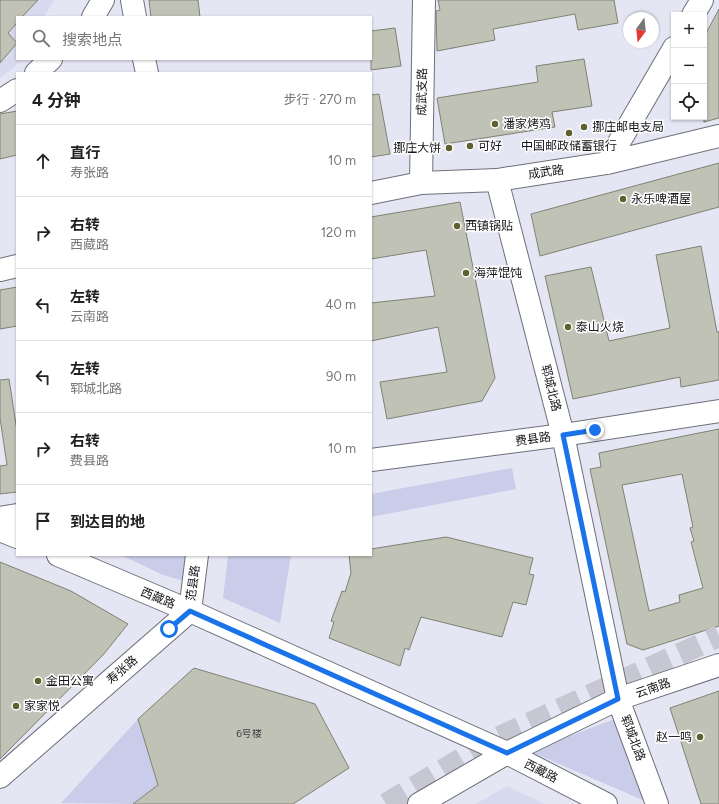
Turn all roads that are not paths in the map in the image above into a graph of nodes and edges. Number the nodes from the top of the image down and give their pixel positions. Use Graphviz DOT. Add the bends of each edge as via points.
graph roads {
  1 [pos="103,0"];
  2 [pos="132,0"];
  3 [pos="424,0"];
  4 [pos="702,0"];
  5 [pos="695,12"];
  6 [pos="94,16"];
  7 [pos="135,16"];
  8 [pos="671,53"];
  9 [pos="50,60"];
  10 [pos="144,60"];
  11 [pos="37,72"];
  12 [pos="147,72"];
  13 [pos="16,91"];
  14 [pos="0,101"];
  15 [pos="719,136"];
  16 [pos="607,163"];
  17 [pos="497,180"];
  18 [pos="421,183"];
  19 [pos="372,193"];
  20 [pos="16,266"];
  21 [pos="0,270"];
  22 [pos="719,411"];
  23 [pos="563,435"];
  24 [pos="372,460"];
  25 [pos="16,515"];
  26 [pos="0,518"];
  27 [pos="0,530"];
  28 [pos="16,537"];
  29 [pos="60,556"];
  30 [pos="197,556"];
  31 [pos="190,611"];
  32 [pos="719,665"];
  33 [pos="618,699"];
  34 [pos="507,753"];
  35 [pos="0,777"];
  36 [pos="419,804"];
  37 [pos="606,804"];
  38 [pos="658,804"];
  1 -- 6 [label="street"];
  2 -- 7 [label="street"];
  3 -- 18 [label="street, 成武支路"];
  4 -- 5 [label="street"];
  8 -- 16 [label="street"];
  9 -- 11 [label="street"];
  10 -- 12 [label="street"];
  13 -- 14 [label="street"];
  15 -- 16 [label="street, 成武路"];
  16 -- 17 [label="street, 成武路"];
  17 -- 18 [label="street, 成武路"];
  17 -- 23 [label="street, 郓城北路"];
  18 -- 19 [label="street, 成武路"];
  20 -- 21 [label="street"];
  22 -- 23 [label="street, 费县路"];
  23 -- 24 [label="street, 费县路"];
  23 -- 33 [label="street, 郓城北路"];
  25 -- 26 [label="street"];
  27 -- 28 [label="street"];
  29 -- 31 [label="street, 西藏路"];
  30 -- 31 [label="street, 范县路"];
  31 -- 34 [label="street, 西藏路"];
  31 -- 35 [label="street, 寿张路"];
  32 -- 33 [label="street, 云南路"];
  33 -- 34 [label="street, 云南路"];
  33 -- 38 [label="street, 郓城北路"];
  34 -- 36 [label="street, 云南路"];
  34 -- 37 [label="street, 西藏路"];
}
